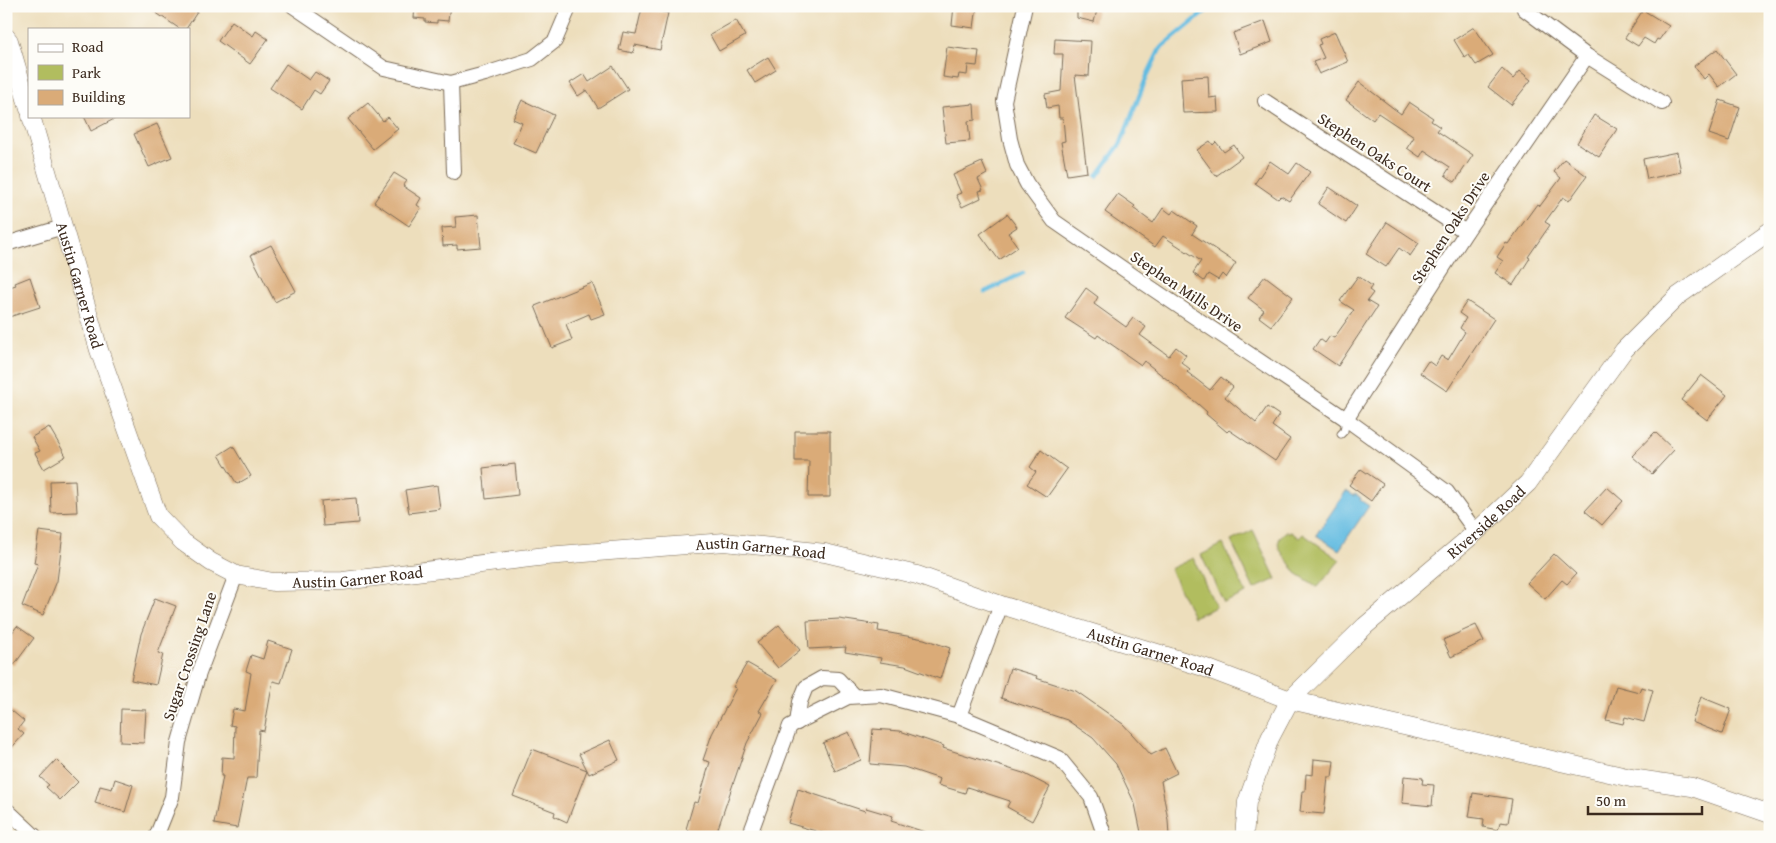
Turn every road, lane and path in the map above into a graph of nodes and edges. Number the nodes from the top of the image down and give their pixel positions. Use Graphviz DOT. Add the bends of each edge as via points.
graph roads {
  1 [pos="293,6"];
  2 [pos="1025,6"];
  3 [pos="569,8"];
  4 [pos="1524,10"];
  5 [pos="6,37"];
  6 [pos="1587,56"];
  7 [pos="451,83"];
  8 [pos="1264,101"];
  9 [pos="1662,103"];
  10 [pos="28,106"];
  11 [pos="32,118"];
  12 [pos="454,172"];
  13 [pos="63,227"];
  14 [pos="1770,231"];
  15 [pos="1466,232"];
  16 [pos="6,244"];
  17 [pos="1346,419"];
  18 [pos="1341,434"];
  19 [pos="1476,532"];
  20 [pos="236,575"];
  21 [pos="1001,605"];
  22 [pos="854,696"];
  23 [pos="1290,700"];
  24 [pos="959,716"];
  25 [pos="796,723"];
  26 [pos="6,809"];
  27 [pos="1770,814"];
  28 [pos="36,837"];
  29 [pos="156,837"];
  30 [pos="749,837"];
  31 [pos="1105,837"];
  32 [pos="1244,837"];
  1 -- 7 [label="street" via="384,68"];
  2 -- 17 [label="street, Stephen Mills Drive" via="1004,102 1017,166 1054,220"];
  3 -- 7 [label="street" via="555,41 532,59"];
  4 -- 6 [label="street"];
  5 -- 10 [label="street"];
  6 -- 9 [label="street"];
  6 -- 15 [label="street, Stephen Oaks Drive"];
  7 -- 12 [label="street"];
  8 -- 15 [label="street, Stephen Oaks Court"];
  11 -- 13 [label="street, Austin Garner Road"];
  13 -- 16 [label="street"];
  13 -- 20 [label="street, Austin Garner Road" via="99,350 158,516 183,542"];
  14 -- 19 [label="street, Riverside Road" via="1678,296 1624,350 1528,483"];
  15 -- 17 [label="street, Stephen Oaks Drive"];
  17 -- 18 [label="lane"];
  17 -- 19 [label="street, Stephen Mills Drive" via="1447,492"];
  19 -- 23 [label="street, Riverside Road" via="1365,626"];
  20 -- 21 [label="street, Austin Garner Road" via="273,582 343,582 546,556 725,542 834,555 917,575"];
  20 -- 29 [label="street, Sugar Crossing Lane" via="198,676 178,742 172,797"];
  21 -- 23 [label="street, Austin Garner Road" via="1203,667"];
  21 -- 24 [label="street"];
  22 -- 24 [label="street" via="881,695"];
  22 -- 25 [label="street"];
  22 -- 25 [label="street" via="838,679 822,678 806,687"];
  23 -- 27 [label="street, Austin Garner Road" via="1631,778 1692,787"];
  23 -- 32 [label="street, Riverside Road" via="1270,738 1247,802"];
  24 -- 31 [label="street" via="1059,758 1091,797"];
  25 -- 30 [label="street" via="790,726"];
  26 -- 28 [label="street"];
}
